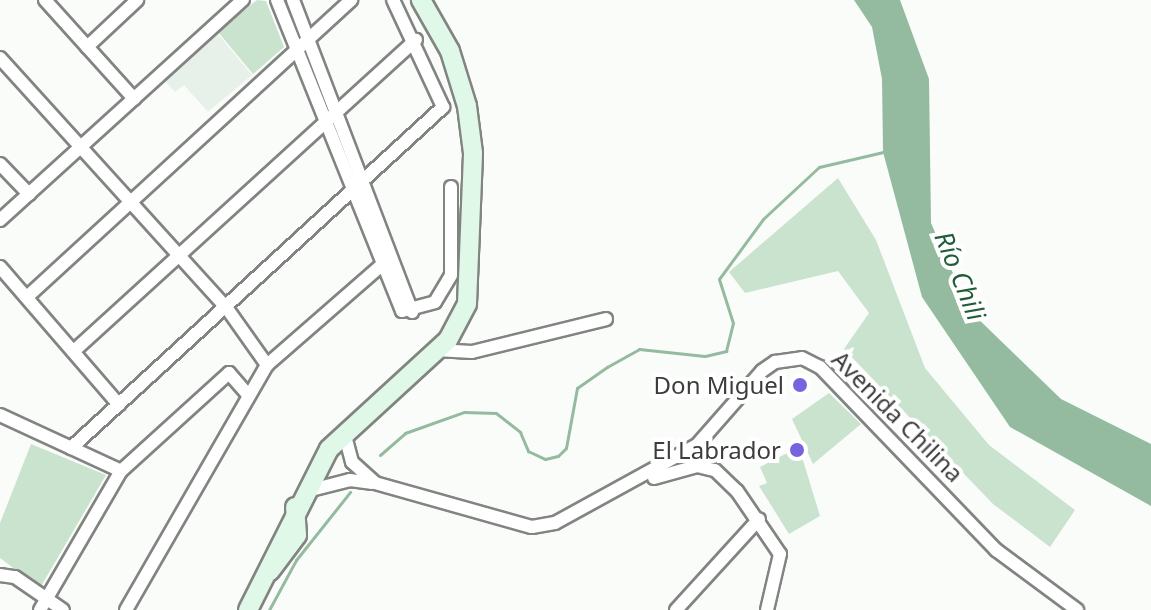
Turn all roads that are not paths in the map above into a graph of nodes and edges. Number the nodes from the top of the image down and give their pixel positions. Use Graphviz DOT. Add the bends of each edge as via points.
graph roads {
  1 [pos="45,0"];
  2 [pos="137,0"];
  3 [pos="243,0"];
  4 [pos="277,0"];
  5 [pos="293,0"];
  6 [pos="351,0"];
  7 [pos="393,0"];
  8 [pos="421,0"];
  9 [pos="308,39"];
  10 [pos="416,40"];
  11 [pos="87,47"];
  12 [pos="296,50"];
  13 [pos="0,58"];
  14 [pos="134,99"];
  15 [pos="336,113"];
  16 [pos="325,123"];
  17 [pos="81,147"];
  18 [pos="0,164"];
  19 [pos="362,182"];
  20 [pos="451,187"];
  21 [pos="351,191"];
  22 [pos="29,194"];
  23 [pos="131,202"];
  24 [pos="0,220"];
  25 [pos="179,256"];
  26 [pos="385,262"];
  27 [pos="0,267"];
  28 [pos="27,297"];
  29 [pos="226,307"];
  30 [pos="606,319"];
  31 [pos="75,350"];
  32 [pos="436,350"];
  33 [pos="267,365"];
  34 [pos="249,396"];
  35 [pos="119,405"];
  36 [pos="0,415"];
  37 [pos="344,432"];
  38 [pos="71,448"];
  39 [pos="121,471"];
  40 [pos="375,483"];
  41 [pos="631,485"];
  42 [pos="299,500"];
  43 [pos="759,519"];
  44 [pos="0,575"];
  45 [pos="44,604"];
  46 [pos="63,610"];
  47 [pos="126,610"];
  48 [pos="248,610"];
  49 [pos="676,610"];
  50 [pos="767,610"];
  51 [pos="1077,610"];
  1 -- 11 [label="street"];
  2 -- 11 [label="street"];
  3 -- 14 [label="street"];
  4 -- 12 [label="street"];
  5 -- 9 [label="street"];
  6 -- 9 [label="street"];
  7 -- 10 [label="street"];
  8 -- 32 [label="street" via="460,75 473,153 467,304"];
  9 -- 12 [label="street"];
  9 -- 15 [label="street"];
  10 -- 15 [label="street"];
  10 -- 19 [label="street" via="443,107"];
  11 -- 14 [label="street"];
  12 -- 16 [label="street"];
  12 -- 23 [label="street"];
  13 -- 17 [label="street"];
  14 -- 17 [label="street"];
  15 -- 16 [label="street"];
  15 -- 19 [label="street"];
  16 -- 21 [label="street"];
  16 -- 25 [label="street"];
  17 -- 22 [label="street"];
  17 -- 23 [label="street"];
  18 -- 22 [label="street"];
  19 -- 21 [label="street"];
  19 -- 26 [label="street"];
  20 -- 26 [label="street" via="451,275 435,302 412,312 397,308"];
  21 -- 26 [label="street"];
  21 -- 29 [label="street"];
  22 -- 24 [label="street"];
  23 -- 25 [label="street"];
  23 -- 28 [label="street"];
  25 -- 29 [label="street"];
  25 -- 31 [label="street"];
  26 -- 33 [label="street"];
  27 -- 28 [label="street"];
  28 -- 31 [label="street"];
  29 -- 33 [label="street"];
  29 -- 35 [label="street"];
  30 -- 32 [label="street" via="472,352"];
  31 -- 35 [label="street"];
  32 -- 37 [label="street"];
  33 -- 34 [label="street"];
  34 -- 39 [label="street" via="229,373"];
  34 -- 47 [label="street"];
  35 -- 38 [label="street"];
  36 -- 38 [label="street"];
  37 -- 40 [label="street" via="352,462"];
  37 -- 42 [label="street"];
  38 -- 39 [label="street"];
  39 -- 45 [label="street"];
  40 -- 41 [label="street, Avenida Chilina" via="532,527 555,523"];
  40 -- 42 [label="street, Avenida Chilina" via="326,484"];
  41 -- 43 [label="street" via="697,466 715,470"];
  41 -- 51 [label="street, Avenida Chilina" via="697,445 762,371 775,362 802,358 820,367 996,550"];
  42 -- 48 [label="street"];
  43 -- 49 [label="street"];
  43 -- 50 [label="street" via="781,563"];
  44 -- 45 [label="street" via="15,577"];
  45 -- 46 [label="street"];
}
